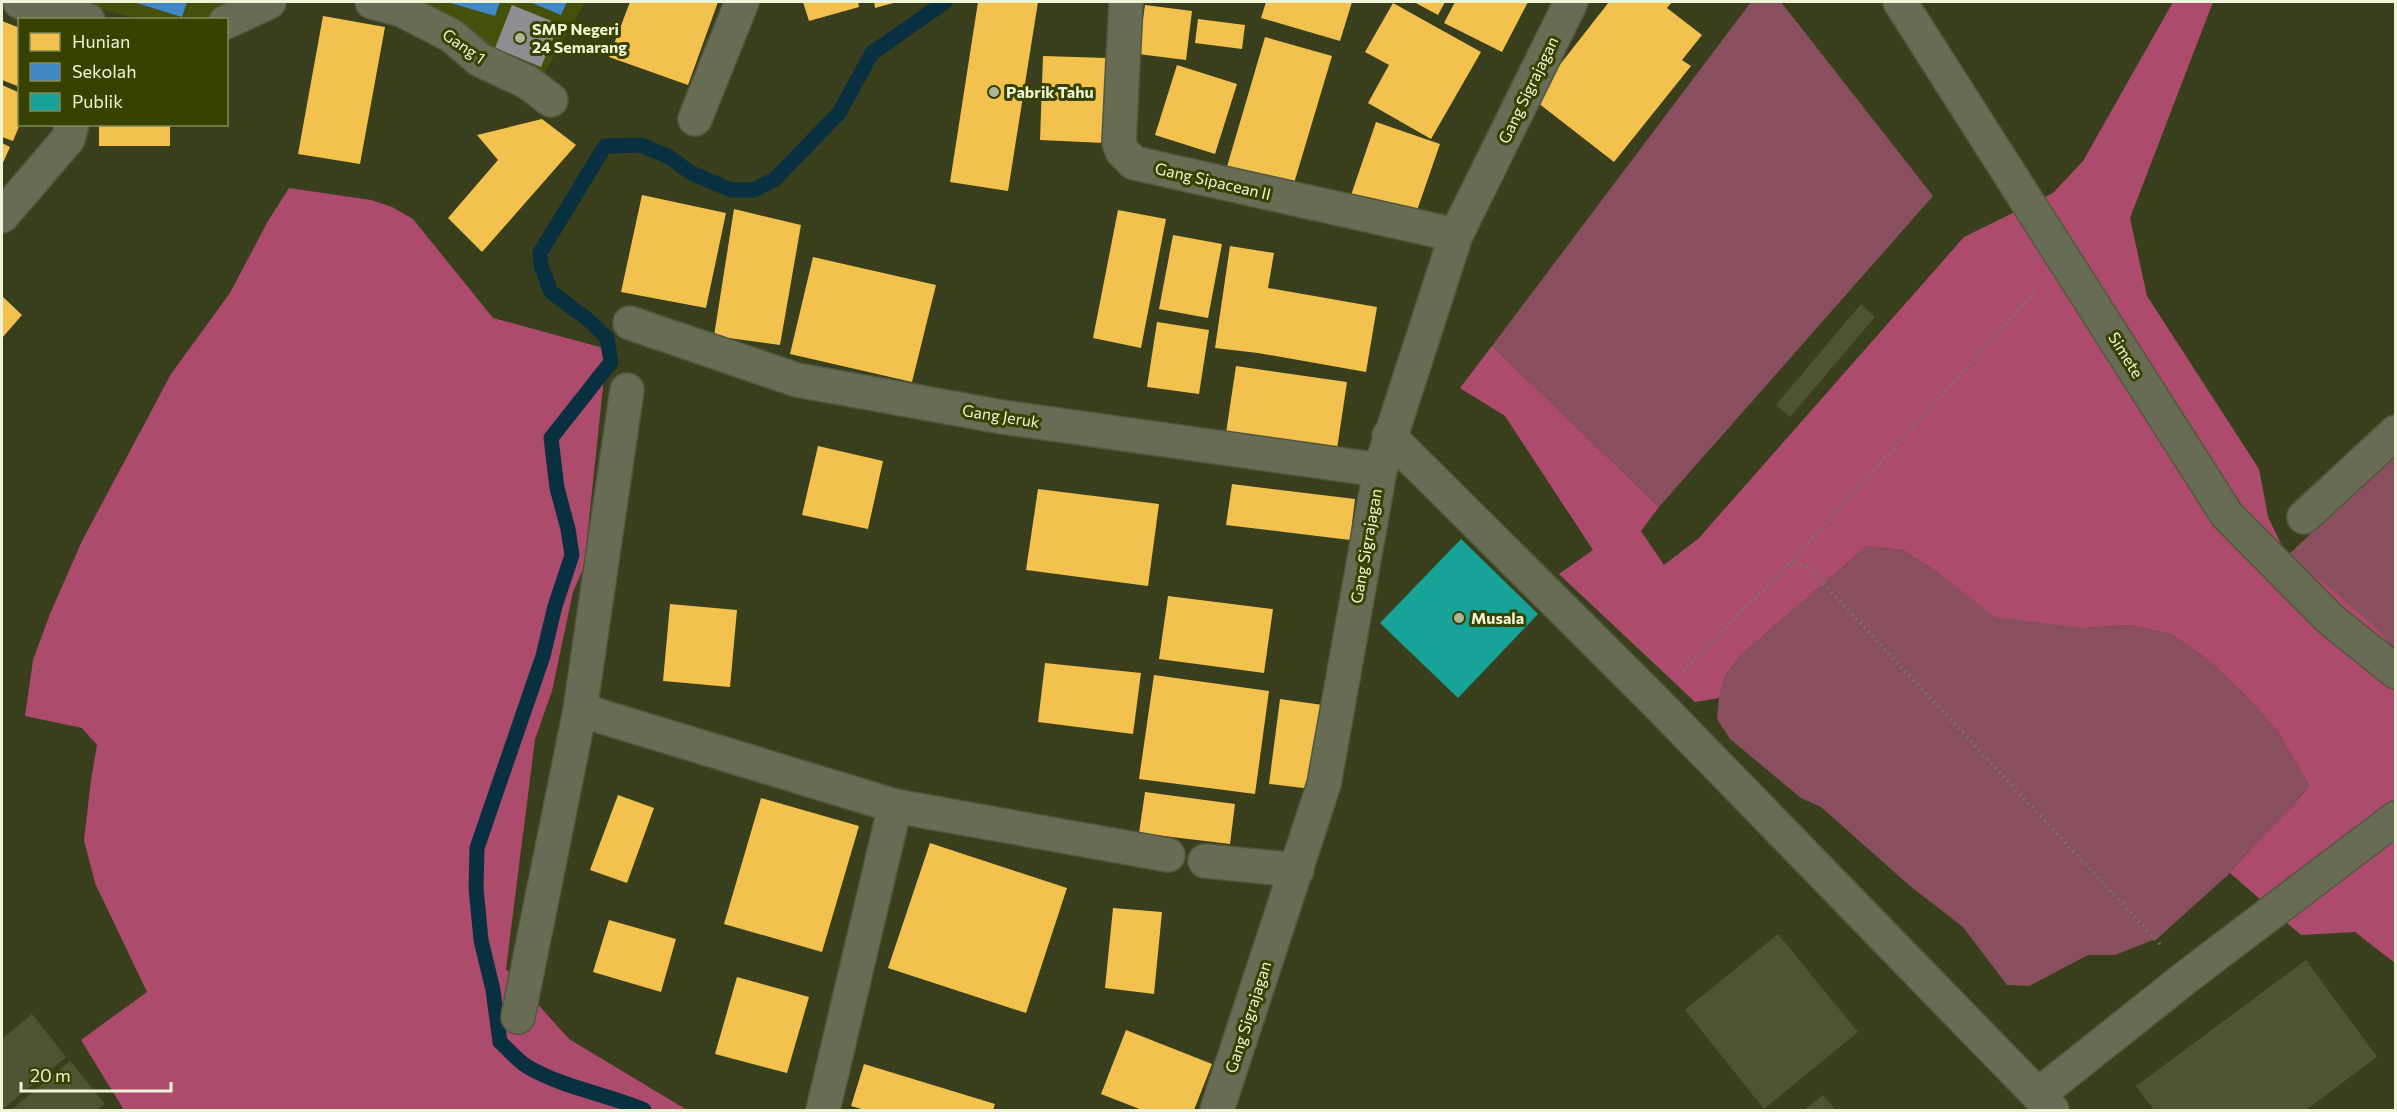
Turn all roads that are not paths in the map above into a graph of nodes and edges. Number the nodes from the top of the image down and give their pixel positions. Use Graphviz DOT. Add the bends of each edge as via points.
graph roads {
  1 [pos="20,2"];
  2 [pos="268,2"];
  3 [pos="372,2"];
  4 [pos="742,2"];
  5 [pos="1126,2"];
  6 [pos="1571,2"];
  7 [pos="1900,2"];
  8 [pos="80,18"];
  9 [pos="228,21"];
  10 [pos="551,100"];
  11 [pos="695,119"];
  12 [pos="71,126"];
  13 [pos="2,216"];
  14 [pos="1456,236"];
  15 [pos="630,323"];
  16 [pos="627,390"];
  17 [pos="2396,432"];
  18 [pos="1389,436"];
  19 [pos="1380,470"];
  20 [pos="2304,517"];
  21 [pos="2396,672"];
  22 [pos="580,711"];
  23 [pos="895,806"];
  24 [pos="2396,818"];
  25 [pos="1168,855"];
  26 [pos="1204,861"];
  27 [pos="1297,870"];
  28 [pos="518,1017"];
  29 [pos="2045,1103"];
  30 [pos="823,1110"];
  31 [pos="1217,1110"];
  1 -- 8 [label="street"];
  2 -- 9 [label="street"];
  3 -- 10 [label="street, Gang 1" via="402,10 452,36 480,60 527,82"];
  4 -- 11 [label="street"];
  5 -- 14 [label="street, Gang Sipacean II" via="1119,143 1134,163"];
  6 -- 14 [label="street, Gang Sigrajagan"];
  7 -- 21 [label="street, Simete" via="2227,515 2331,619"];
  12 -- 13 [label="street" via="68,139"];
  14 -- 18 [label="street, Gang Sigrajagan"];
  15 -- 19 [label="street, Gang Jeruk" via="797,380 1002,417"];
  16 -- 22 [label="street"];
  17 -- 20 [label="street"];
  18 -- 19 [label="street, Gang Sigrajagan"];
  18 -- 29 [label="street" via="1654,700"];
  19 -- 27 [label="street, Gang Sigrajagan" via="1324,784"];
  22 -- 23 [label="street"];
  22 -- 28 [label="street"];
  23 -- 25 [label="street"];
  23 -- 30 [label="street"];
  24 -- 29 [label="street" via="2189,975"];
  26 -- 27 [label="street"];
  27 -- 31 [label="street, Gang Sigrajagan"];
}
